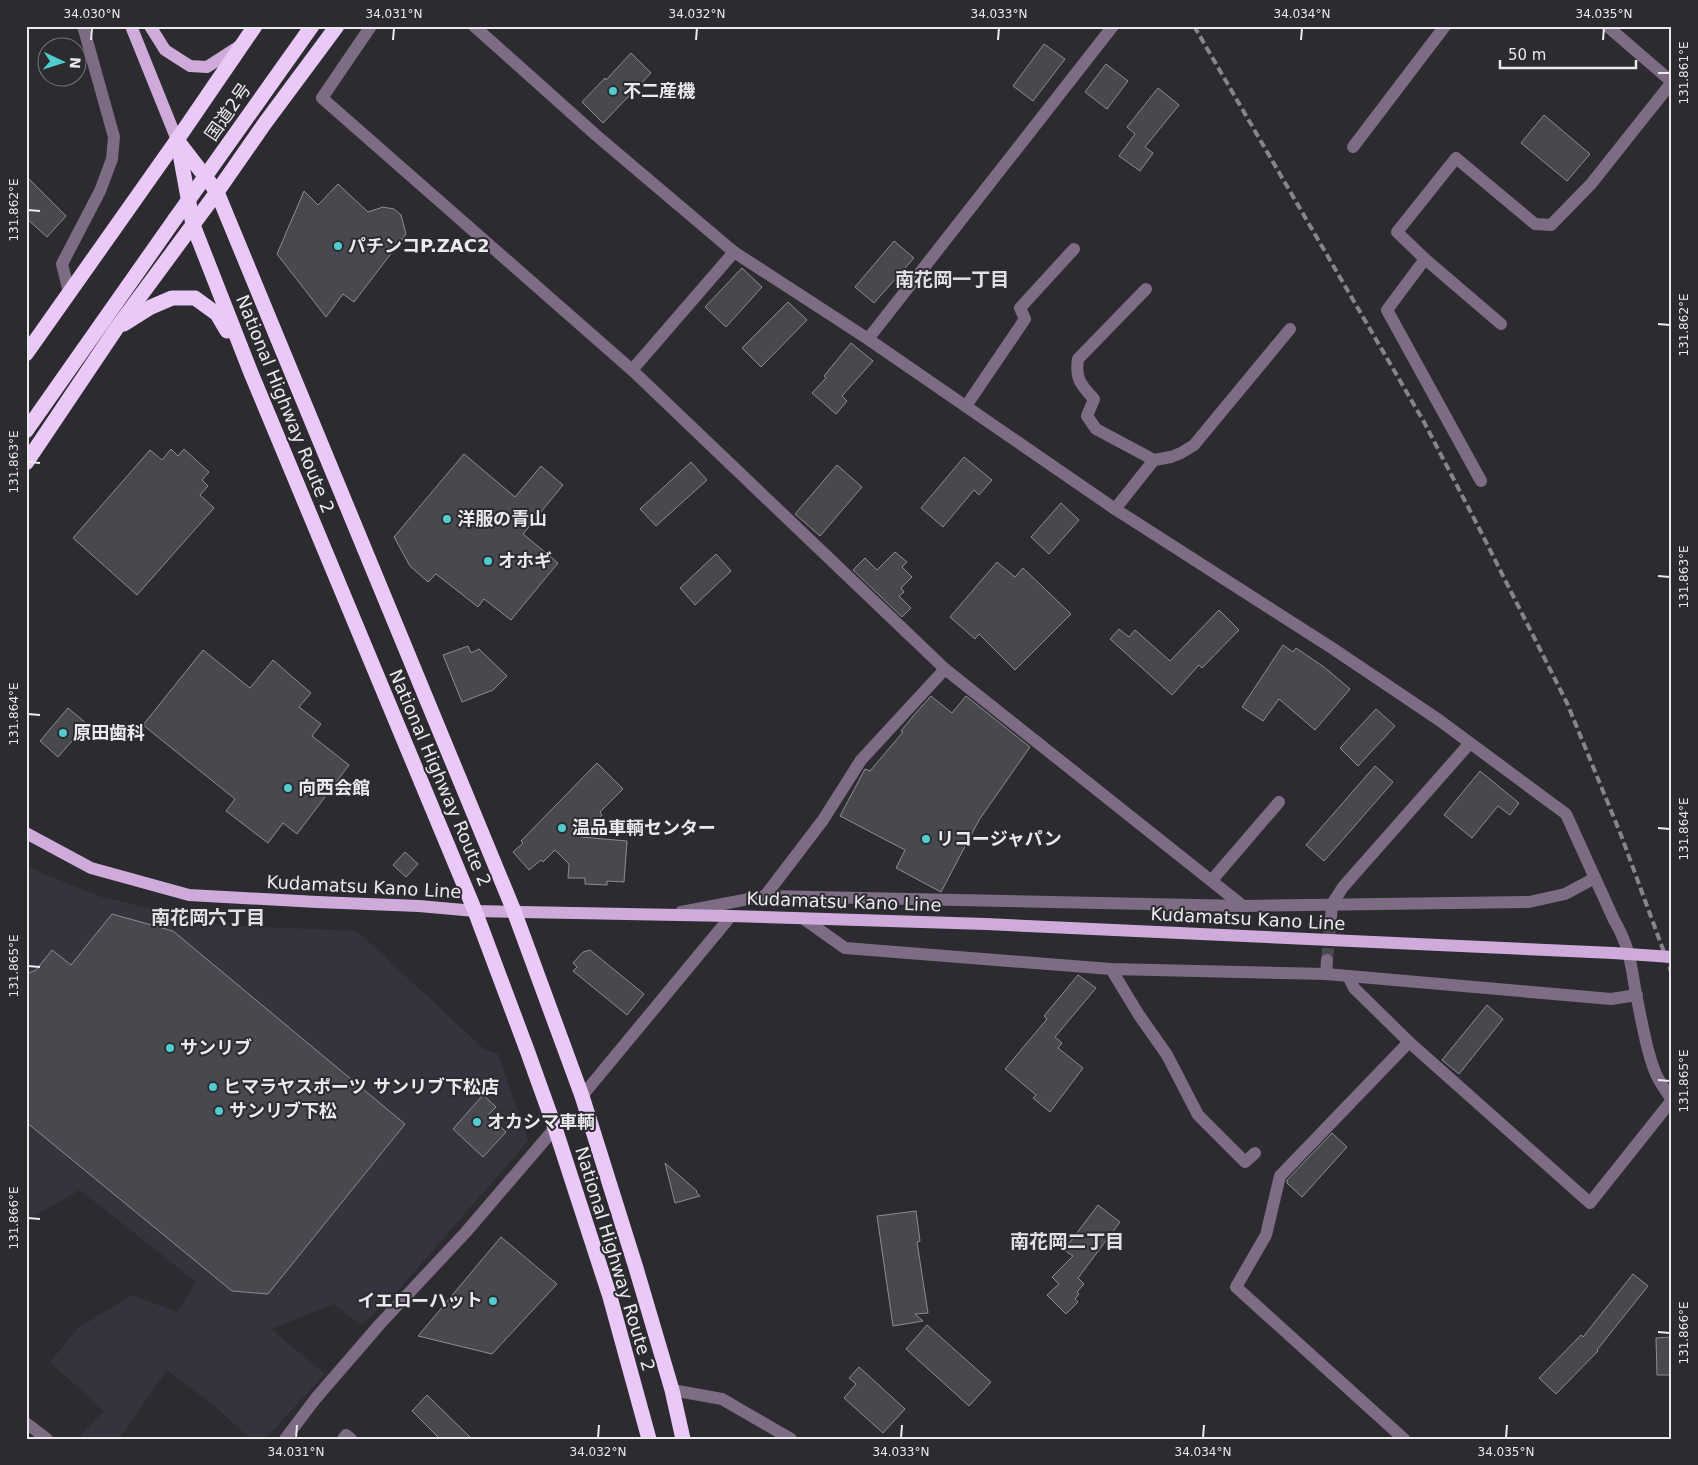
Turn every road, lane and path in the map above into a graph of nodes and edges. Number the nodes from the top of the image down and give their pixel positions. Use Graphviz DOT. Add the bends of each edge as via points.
graph roads {
  1 [pos="83,26"];
  2 [pos="131,26"];
  3 [pos="150,26"];
  4 [pos="255,26"];
  5 [pos="312,26"];
  6 [pos="337,26"];
  7 [pos="371,26"];
  8 [pos="474,26"];
  9 [pos="1113,26"];
  10 [pos="1445,26"];
  11 [pos="1608,26"];
  12 [pos="241,45"];
  13 [pos="1672,82"];
  14 [pos="178,140"];
  15 [pos="1353,147"];
  16 [pos="217,192"];
  17 [pos="193,224"];
  18 [pos="1074,249"];
  19 [pos="734,252"];
  20 [pos="1425,259"];
  21 [pos="1146,289"];
  22 [pos="69,292"];
  23 [pos="1501,324"];
  24 [pos="116,329"];
  25 [pos="1290,329"];
  26 [pos="868,339"];
  27 [pos="26,354"];
  28 [pos="632,370"];
  29 [pos="251,373"];
  30 [pos="966,406"];
  31 [pos="26,432"];
  32 [pos="1154,460"];
  33 [pos="26,463"];
  34 [pos="1481,481"];
  35 [pos="1115,509"];
  36 [pos="945,669"];
  37 [pos="1470,743"];
  38 [pos="1279,802"];
  39 [pos="26,833"];
  40 [pos="1595,878"];
  41 [pos="1212,880"];
  42 [pos="765,896"];
  43 [pos="1332,904"];
  44 [pos="1243,906"];
  45 [pos="475,911"];
  46 [pos="514,911"];
  47 [pos="671,914"];
  48 [pos="732,916"];
  49 [pos="1331,917"];
  50 [pos="804,919"];
  51 [pos="1672,957"];
  52 [pos="1327,960"];
  53 [pos="1111,969"];
  54 [pos="1326,974"];
  55 [pos="1348,976"];
  56 [pos="1637,995"];
  57 [pos="1409,1042"];
  58 [pos="582,1096"];
  59 [pos="555,1128"];
  60 [pos="1255,1154"];
  61 [pos="672,1390"];
  62 [pos="26,1423"];
  63 [pos="47,1439"];
  64 [pos="285,1439"];
  65 [pos="343,1439"];
  66 [pos="351,1439"];
  67 [pos="649,1439"];
  68 [pos="684,1439"];
  69 [pos="791,1439"];
  70 [pos="1404,1439"];
  1 -- 22 [label="street" via="114,137 112,159 100,191 62,264"];
  2 -- 14 [label="main road"];
  3 -- 12 [label="main road" via="165,50 190,66 207,67"];
  4 -- 12 [label="highway"];
  5 -- 31 [label="highway, 国道2号, bridge"];
  6 -- 16 [label="highway"];
  7 -- 28 [label="street" via="322,98"];
  8 -- 19 [label="street"];
  9 -- 26 [label="street"];
  10 -- 15 [label="street"];
  11 -- 13 [label="street"];
  12 -- 14 [label="highway"];
  13 -- 20 [label="street" via="1592,184 1551,225 1535,224 1456,158 1397,232"];
  14 -- 16 [label="highway, National Highway Route 2"];
  14 -- 17 [label="highway, National Highway Route 2"];
  14 -- 22 [label="highway"];
  16 -- 17 [label="highway"];
  16 -- 46 [label="highway, National Highway Route 2"];
  17 -- 24 [label="highway"];
  17 -- 29 [label="highway, National Highway Route 2"];
  18 -- 30 [label="street" via="1020,308 1025,319"];
  19 -- 26 [label="street"];
  19 -- 28 [label="street"];
  20 -- 23 [label="street"];
  20 -- 34 [label="street" via="1387,310"];
  21 -- 32 [label="street" via="1078,360 1077,371 1082,386 1094,399 1087,416 1096,429"];
  22 -- 27 [label="highway"];
  24 -- 29 [label="highway" via="172,298 195,298 217,314"];
  24 -- 33 [label="highway"];
  25 -- 32 [label="street" via="1194,445 1171,457"];
  26 -- 30 [label="street"];
  28 -- 36 [label="street"];
  29 -- 45 [label="highway, National Highway Route 2"];
  30 -- 35 [label="street"];
  32 -- 35 [label="street"];
  35 -- 37 [label="street" via="1332,648"];
  36 -- 41 [label="street"];
  36 -- 42 [label="street" via="861,760 823,820"];
  37 -- 40 [label="street" via="1566,814"];
  37 -- 43 [label="street" via="1343,887"];
  38 -- 41 [label="street"];
  39 -- 45 [label="main road, Kudamatsu Kano Line" via="92,868 188,894"];
  40 -- 43 [label="street" via="1565,894 1529,902"];
  40 -- 56 [label="street" via="1624,937"];
  41 -- 44 [label="street"];
  42 -- 44 [label="street"];
  42 -- 47 [label="street"];
  43 -- 44 [label="street"];
  43 -- 49 [label="street"];
  45 -- 46 [label="main road, Kudamatsu Kano Line"];
  45 -- 59 [label="highway, National Highway Route 2"];
  46 -- 47 [label="main road, Kudamatsu Kano Line"];
  46 -- 58 [label="highway, National Highway Route 2"];
  47 -- 48 [label="main road, Kudamatsu Kano Line"];
  48 -- 50 [label="main road, Kudamatsu Kano Line"];
  48 -- 58 [label="street"];
  50 -- 51 [label="main road, Kudamatsu Kano Line, bridge"];
  50 -- 53 [label="street" via="845,948"];
  52 -- 54 [label="street"];
  53 -- 54 [label="street"];
  53 -- 60 [label="street" via="1167,1055 1198,1116 1245,1162"];
  54 -- 55 [label="street"];
  55 -- 56 [label="street" via="1611,999"];
  55 -- 57 [label="street" via="1354,988"];
  56 -- 57 [label="street" via="1651,1058 1658,1079 1672,1100 1590,1203"];
  57 -- 70 [label="street" via="1280,1176 1266,1235 1236,1287"];
  58 -- 61 [label="highway, National Highway Route 2"];
  59 -- 64 [label="street" via="466,1232 380,1324"];
  59 -- 67 [label="highway, National Highway Route 2" via="610,1297"];
  61 -- 68 [label="highway, National Highway Route 2"];
  61 -- 69 [label="street" via="722,1399"];
  62 -- 63 [label="street"];
  65 -- 66 [label="street" via="346,1435"];
}
